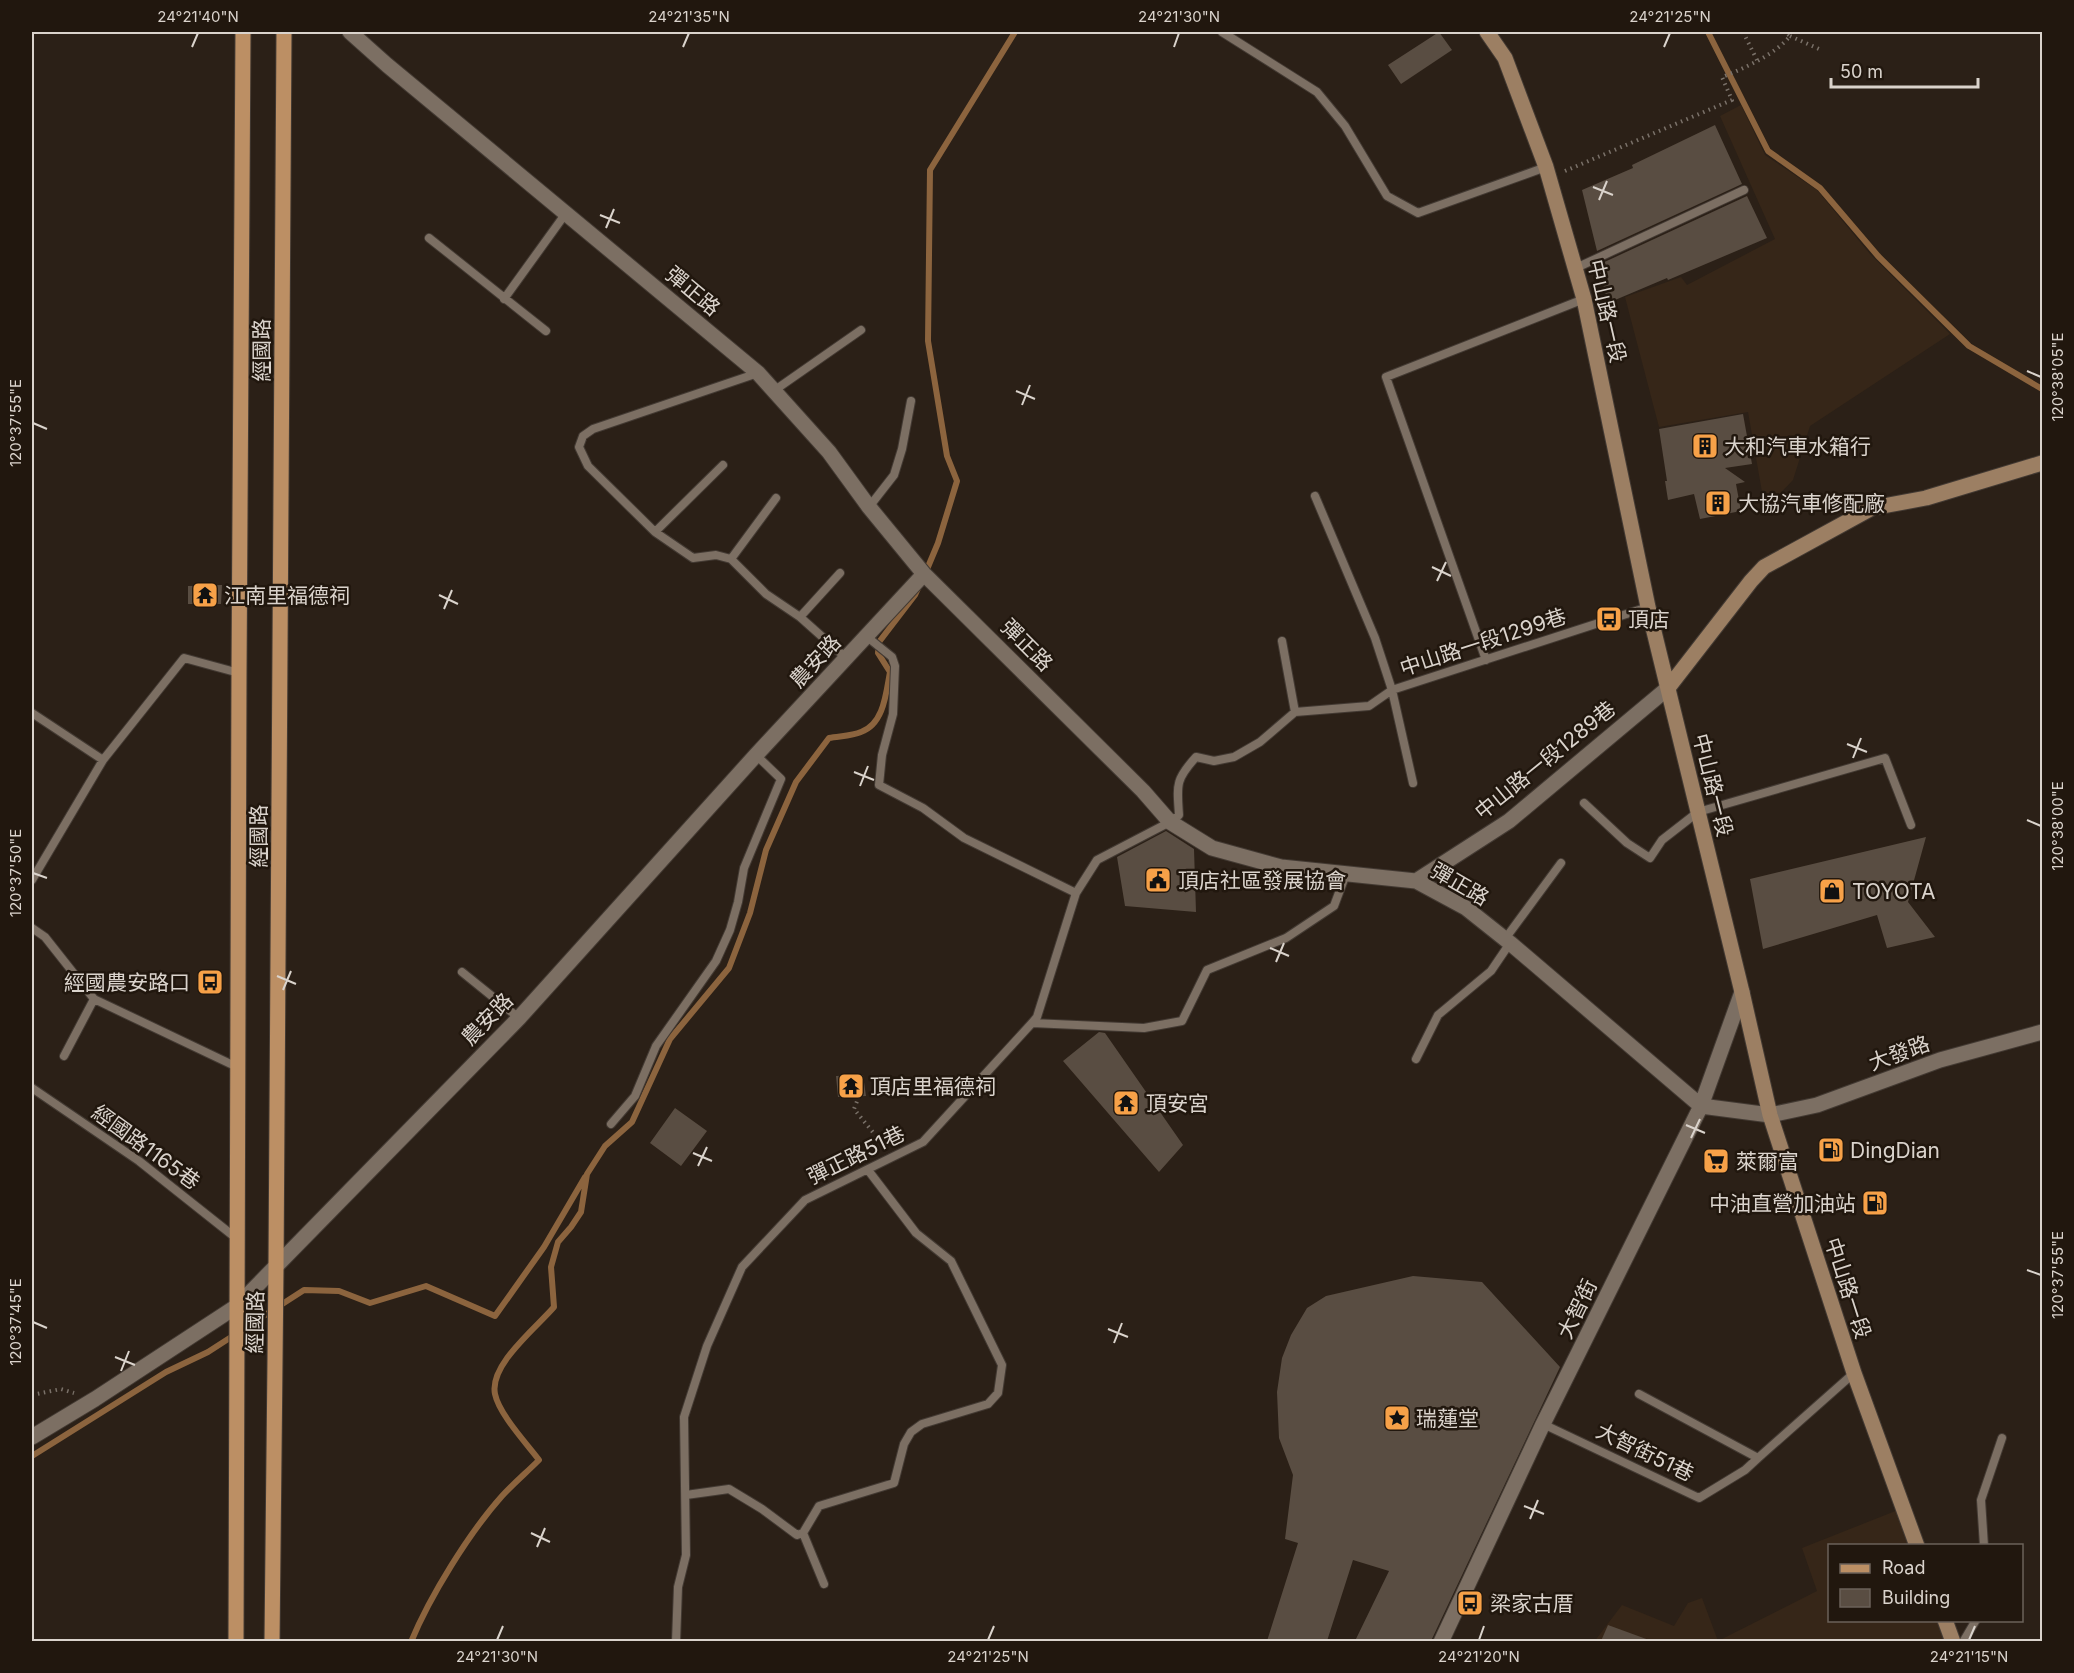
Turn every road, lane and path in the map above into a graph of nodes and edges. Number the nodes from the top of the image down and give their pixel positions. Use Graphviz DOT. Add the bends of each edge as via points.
graph roads {
  1 [pos="243,32"];
  2 [pos="284,32"];
  3 [pos="350,32"];
  4 [pos="1222,32"];
  5 [pos="1487,32"];
  6 [pos="1743,32"];
  7 [pos="1785,32"];
  8 [pos="1790,36"];
  9 [pos="1819,49"];
  10 [pos="1757,60"];
  11 [pos="1548,172"];
  12 [pos="1744,190"];
  13 [pos="566,213"];
  14 [pos="429,238"];
  15 [pos="1575,268"];
  16 [pos="504,299"];
  17 [pos="1584,299"];
  18 [pos="861,330"];
  19 [pos="546,331"];
  20 [pos="758,373"];
  21 [pos="775,390"];
  22 [pos="911,401"];
  23 [pos="2043,463"];
  24 [pos="723,465"];
  25 [pos="1315,496"];
  26 [pos="776,498"];
  27 [pos="869,507"];
  28 [pos="656,532"];
  29 [pos="731,559"];
  30 [pos="840,573"];
  31 [pos="924,574"];
  32 [pos="1648,607"];
  33 [pos="800,617"];
  34 [pos="866,636"];
  35 [pos="1282,641"];
  36 [pos="846,658"];
  37 [pos="1486,660"];
  38 [pos="238,673"];
  39 [pos="1668,688"];
  40 [pos="1392,690"];
  41 [pos="1295,712"];
  42 [pos="32,713"];
  43 [pos="756,755"];
  44 [pos="103,760"];
  45 [pos="1413,783"];
  46 [pos="1584,802"];
  47 [pos="1698,812"];
  48 [pos="1170,822"];
  49 [pos="1911,825"];
  50 [pos="1561,863"];
  51 [pos="1346,874"];
  52 [pos="32,880"];
  53 [pos="1416,881"];
  54 [pos="1076,894"];
  55 [pos="32,928"];
  56 [pos="1508,941"];
  57 [pos="462,972"];
  58 [pos="1742,992"];
  59 [pos="94,999"];
  60 [pos="519,1018"];
  61 [pos="1032,1023"];
  62 [pos="2043,1032"];
  63 [pos="64,1056"];
  64 [pos="1416,1059"];
  65 [pos="237,1067"];
  66 [pos="32,1088"];
  67 [pos="859,1096"];
  68 [pos="1701,1106"];
  69 [pos="1770,1115"];
  70 [pos="611,1124"];
  71 [pos="894,1157"];
  72 [pos="868,1170"];
  73 [pos="236,1238"];
  74 [pos="276,1268"];
  75 [pos="237,1306"];
  76 [pos="1854,1373"];
  77 [pos="1640,1394"];
  78 [pos="32,1395"];
  79 [pos="95,1399"];
  80 [pos="1543,1424"];
  81 [pos="32,1437"];
  82 [pos="2002,1438"];
  83 [pos="1758,1458"];
  84 [pos="686,1495"];
  85 [pos="803,1533"];
  86 [pos="1917,1544"];
  87 [pos="1984,1544"];
  88 [pos="824,1584"];
  89 [pos="1946,1622"];
  90 [pos="1975,1622"];
  91 [pos="236,1641"];
  92 [pos="272,1641"];
  93 [pos="676,1641"];
  94 [pos="1441,1641"];
  95 [pos="1953,1641"];
  96 [pos="1963,1641"];
  1 -- 38 [label="main road, 經國路"];
  2 -- 74 [label="main road, 經國路"];
  3 -- 13 [label="street, 彈正路"];
  4 -- 11 [label="lane" via="1317,92 1345,126 1387,196 1418,213"];
  5 -- 11 [label="street, 中山路一段" via="1504,58"];
  6 -- 10 [label="path"];
  7 -- 8 [label="path"];
  8 -- 9 [label="path"];
  8 -- 10 [label="path"];
  10 -- 11 [label="path" via="1722,78 1732,100"];
  11 -- 15 [label="street, 中山路一段"];
  12 -- 15 [label="lane"];
  13 -- 16 [label="lane"];
  13 -- 20 [label="street, 彈正路"];
  14 -- 16 [label="lane"];
  15 -- 17 [label="street, 中山路一段"];
  16 -- 19 [label="lane"];
  17 -- 32 [label="street, 中山路一段"];
  17 -- 37 [label="lane" via="1386,376"];
  18 -- 21 [label="lane"];
  20 -- 21 [label="street, 彈正路"];
  20 -- 28 [label="lane" via="593,429 583,436 579,447 588,466"];
  21 -- 27 [label="street, 彈正路" via="829,452"];
  22 -- 27 [label="lane" via="894,475"];
  23 -- 39 [label="street" via="1926,498 1872,508 1764,567"];
  24 -- 28 [label="lane"];
  25 -- 40 [label="lane, 中山路一段1299巷"];
  26 -- 29 [label="lane"];
  27 -- 31 [label="street, 彈正路"];
  28 -- 29 [label="lane" via="693,558 716,555"];
  29 -- 33 [label="lane" via="766,594"];
  30 -- 33 [label="lane"];
  31 -- 34 [label="street, 農安路"];
  31 -- 48 [label="street, 彈正路"];
  32 -- 37 [label="lane, 中山路一段1299巷"];
  32 -- 39 [label="street, 中山路一段"];
  33 -- 36 [label="lane"];
  34 -- 36 [label="street, 農安路"];
  34 -- 54 [label="lane" via="892,657 895,666 893,714 879,785 923,808 964,838"];
  35 -- 41 [label="lane"];
  36 -- 43 [label="street, 農安路"];
  37 -- 40 [label="lane, 中山路一段1299巷"];
  38 -- 44 [label="lane" via="184,658"];
  38 -- 65 [label="main road, 經國路"];
  39 -- 47 [label="street, 中山路一段"];
  39 -- 53 [label="street, 中山路一段1289巷" via="1509,821"];
  40 -- 41 [label="lane" via="1369,706"];
  40 -- 45 [label="lane"];
  41 -- 48 [label="lane" via="1260,742 1234,757 1214,761 1196,757 1177,784 1179,815"];
  42 -- 44 [label="lane"];
  43 -- 60 [label="street, 農安路"];
  43 -- 70 [label="lane" via="781,779 744,868 730,930 716,961 656,1046 635,1096"];
  44 -- 52 [label="lane"];
  46 -- 47 [label="lane" via="1627,843 1650,858 1662,840"];
  47 -- 49 [label="lane" via="1885,758"];
  47 -- 58 [label="street, 中山路一段"];
  48 -- 51 [label="street, 彈正路" via="1212,848 1281,867"];
  48 -- 54 [label="lane, 彈正路51巷" via="1097,860"];
  50 -- 56 [label="lane"];
  51 -- 53 [label="street, 彈正路"];
  51 -- 61 [label="lane" via="1334,906 1286,938 1207,970 1182,1021 1144,1028"];
  53 -- 56 [label="street, 彈正路" via="1466,908"];
  54 -- 61 [label="lane, 彈正路51巷"];
  55 -- 59 [label="lane" via="45,937"];
  56 -- 64 [label="lane" via="1491,971 1438,1015"];
  56 -- 68 [label="street, 彈正路"];
  57 -- 60 [label="lane"];
  58 -- 68 [label="street, 大智街"];
  58 -- 69 [label="street, 中山路一段"];
  59 -- 63 [label="lane"];
  59 -- 65 [label="lane"];
  60 -- 74 [label="street, 農安路"];
  61 -- 71 [label="lane, 彈正路51巷" via="923,1142"];
  62 -- 69 [label="street, 大發路" via="1940,1060 1817,1105"];
  65 -- 73 [label="main road, 經國路"];
  66 -- 73 [label="lane, 經國路1165巷" via="140,1161"];
  67 -- 71 [label="path" via="854,1109"];
  68 -- 69 [label="street"];
  68 -- 80 [label="street, 大智街"];
  69 -- 76 [label="street, 中山路一段"];
  71 -- 72 [label="lane, 彈正路51巷"];
  72 -- 84 [label="lane, 彈正路51巷" via="805,1200 742,1267 707,1346 684,1417"];
  72 -- 85 [label="lane" via="916,1233 951,1261 1002,1365 998,1393 988,1404 922,1424 904,1444 894,1483 819,1506"];
  73 -- 75 [label="main road, 經國路"];
  74 -- 75 [label="street, 農安路"];
  74 -- 92 [label="main road, 經國路"];
  75 -- 79 [label="street, 農安路"];
  75 -- 91 [label="main road, 經國路"];
  76 -- 83 [label="lane"];
  76 -- 86 [label="street, 中山路一段"];
  77 -- 83 [label="lane"];
  78 -- 79 [label="path" via="61,1389"];
  79 -- 81 [label="street, 農安路"];
  80 -- 83 [label="lane, 大智街51巷" via="1699,1498"];
  80 -- 94 [label="street, 大智街"];
  82 -- 87 [label="lane" via="1981,1500"];
  84 -- 85 [label="lane" via="729,1489 797,1535"];
  84 -- 93 [label="lane, 彈正路51巷" via="686,1555 678,1587"];
  85 -- 88 [label="lane"];
  89 -- 95 [label="street"];
  90 -- 96 [label="lane"];
}
